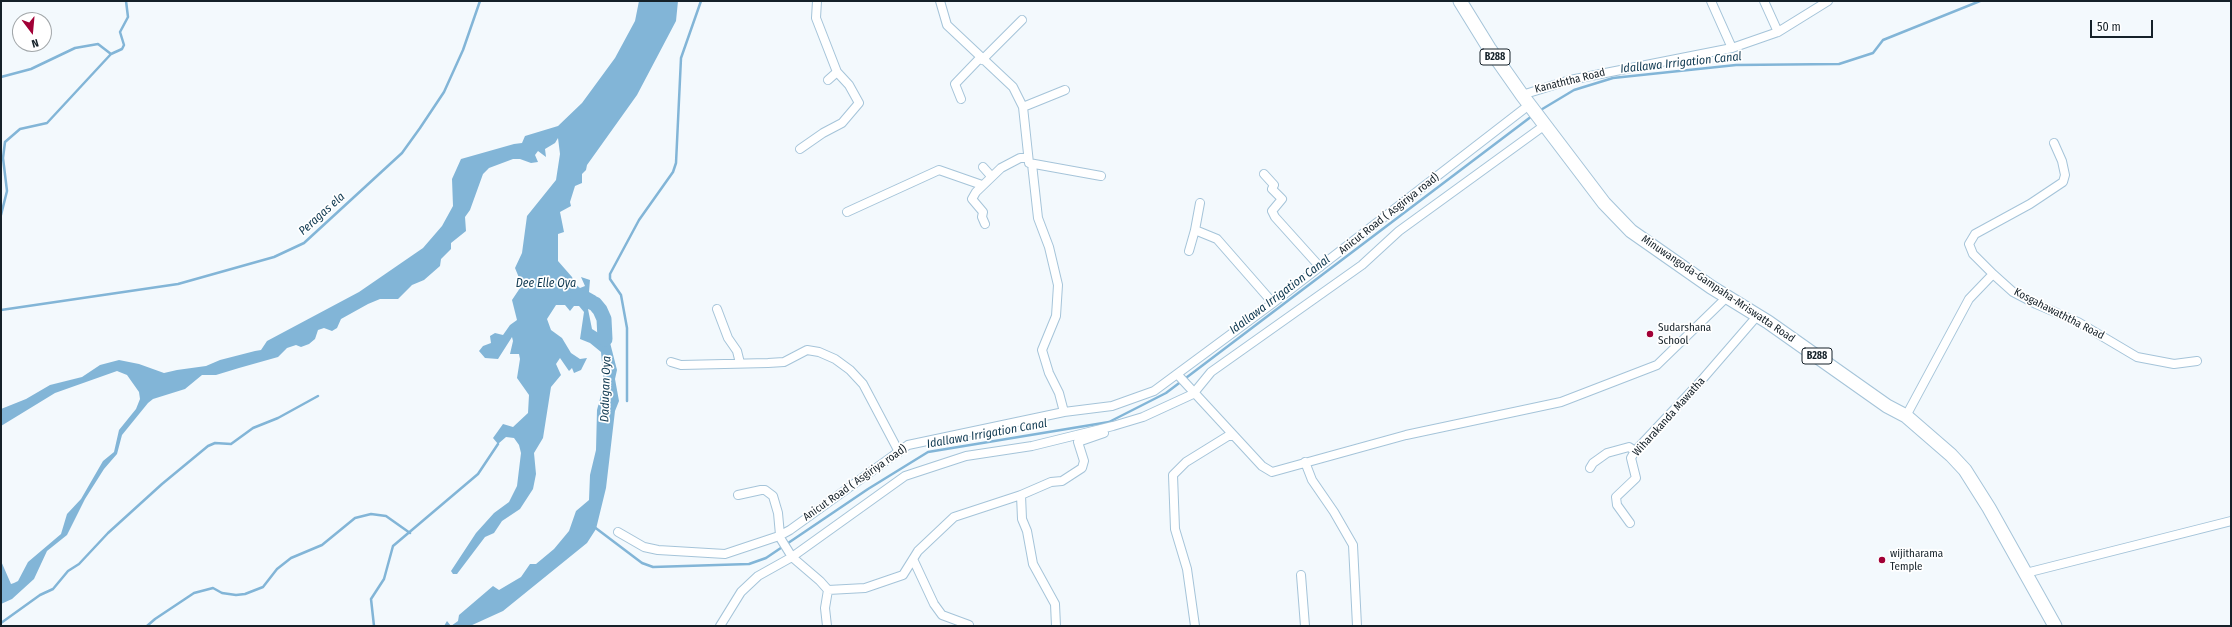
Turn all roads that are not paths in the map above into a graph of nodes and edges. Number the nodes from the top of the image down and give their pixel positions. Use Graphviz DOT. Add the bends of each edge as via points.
graph roads {
  1 [pos="817,1"];
  2 [pos="940,1"];
  3 [pos="1460,1"];
  4 [pos="1711,1"];
  5 [pos="1764,1"];
  6 [pos="1828,1"];
  7 [pos="1022,20"];
  8 [pos="1778,32"];
  9 [pos="1732,48"];
  10 [pos="981,59"];
  11 [pos="837,72"];
  12 [pos="828,80"];
  13 [pos="1065,90"];
  14 [pos="961,99"];
  15 [pos="1526,100"];
  16 [pos="1023,107"];
  17 [pos="1545,125"];
  18 [pos="2054,143"];
  19 [pos="800,149"];
  20 [pos="1030,161"];
  21 [pos="983,167"];
  22 [pos="1264,174"];
  23 [pos="991,176"];
  24 [pos="1101,176"];
  25 [pos="982,185"];
  26 [pos="1200,204"];
  27 [pos="847,212"];
  28 [pos="985,224"];
  29 [pos="1195,230"];
  30 [pos="1189,252"];
  31 [pos="1320,267"];
  32 [pos="1993,274"];
  33 [pos="1728,296"];
  34 [pos="1273,303"];
  35 [pos="717,309"];
  36 [pos="1758,315"];
  37 [pos="2197,361"];
  38 [pos="671,362"];
  39 [pos="740,363"];
  40 [pos="1182,380"];
  41 [pos="1193,394"];
  42 [pos="1064,412"];
  43 [pos="1906,416"];
  44 [pos="1143,417"];
  45 [pos="1234,436"];
  46 [pos="1634,451"];
  47 [pos="899,452"];
  48 [pos="1305,462"];
  49 [pos="1590,468"];
  50 [pos="738,495"];
  51 [pos="1020,495"];
  52 [pos="2231,521"];
  53 [pos="1630,523"];
  54 [pos="618,532"];
  55 [pos="780,538"];
  56 [pos="790,554"];
  57 [pos="913,560"];
  58 [pos="2026,573"];
  59 [pos="1301,575"];
  60 [pos="828,590"];
  61 [pos="969,625"];
  62 [pos="720,626"];
  63 [pos="827,626"];
  64 [pos="1056,626"];
  65 [pos="1195,626"];
  66 [pos="1305,626"];
  67 [pos="1357,626"];
  68 [pos="2055,626"];
  1 -- 11 [label="street" via="816,18"];
  2 -- 10 [label="street" via="947,25"];
  3 -- 15 [label="main road, Minuwangoda-Gampaha-Mriswatta Road / B288"];
  4 -- 9 [label="street"];
  5 -- 8 [label="street"];
  6 -- 8 [label="street, Kanaththa Road"];
  7 -- 10 [label="street"];
  8 -- 9 [label="street, Kanaththa Road"];
  9 -- 15 [label="street, Kanaththa Road" via="1570,80"];
  10 -- 14 [label="street" via="954,84"];
  10 -- 16 [label="street" via="1013,87"];
  11 -- 12 [label="street"];
  11 -- 19 [label="street" via="849,85 859,103 842,123"];
  13 -- 16 [label="street"];
  15 -- 17 [label="main road, Minuwangoda-Gampaha-Mriswatta Road / B288"];
  15 -- 31 [label="street, Anicut Road ( Asgiriya road)"];
  16 -- 20 [label="street"];
  17 -- 33 [label="main road, Minuwangoda-Gampaha-Mriswatta Road / B288" via="1619,220 1654,248"];
  17 -- 41 [label="street" via="1399,231 1362,265 1211,372"];
  18 -- 32 [label="street, Kosgahawaththa Road" via="2062,161 2065,176 2063,182 2030,204 1975,234 1969,244 1973,254"];
  20 -- 23 [label="street" via="1020,158"];
  20 -- 24 [label="street"];
  20 -- 42 [label="street" via="1038,218 1049,247 1058,285 1056,316 1042,350"];
  21 -- 23 [label="street"];
  22 -- 31 [label="street" via="1282,199 1272,210 1275,217"];
  23 -- 25 [label="street"];
  25 -- 27 [label="street" via="939,170"];
  25 -- 28 [label="street" via="972,199 984,212 982,218"];
  26 -- 29 [label="street"];
  29 -- 30 [label="street"];
  29 -- 34 [label="street" via="1217,239"];
  31 -- 34 [label="street, Anicut Road ( Asgiriya road)"];
  32 -- 37 [label="street, Kosgahawaththa Road" via="2013,292 2078,322 2137,357 2174,364"];
  32 -- 43 [label="street" via="1969,299 1925,385"];
  33 -- 36 [label="main road, Minuwangoda-Gampaha-Mriswatta Road / B288"];
  33 -- 48 [label="street" via="1656,365 1561,402 1406,434"];
  34 -- 40 [label="street, Anicut Road ( Asgiriya road)"];
  35 -- 39 [label="street"];
  36 -- 43 [label="main road, Minuwangoda-Gampaha-Mriswatta Road / B288" via="1887,406"];
  36 -- 46 [label="street, Wiharakanda Mawatha" via="1700,382"];
  38 -- 39 [label="street" via="681,365"];
  39 -- 47 [label="street" via="784,362 807,350 835,359 863,384"];
  40 -- 41 [label="street"];
  40 -- 42 [label="street, Anicut Road ( Asgiriya road)" via="1131,401"];
  41 -- 44 [label="street"];
  41 -- 45 [label="street"];
  42 -- 47 [label="street, Anicut Road ( Asgiriya road)" via="908,445"];
  43 -- 58 [label="main road, Minuwangoda-Gampaha-Mriswatta Road / B288" via="1936,440 1965,470"];
  44 -- 51 [label="street" via="1126,426 1078,442 1084,461 1082,468 1062,480 1050,482"];
  44 -- 56 [label="street" via="1032,446 966,456 905,476"];
  45 -- 48 [label="street" via="1262,466 1272,472"];
  45 -- 65 [label="street" via="1228,436 1186,462 1173,474 1175,529 1187,569"];
  46 -- 49 [label="street" via="1629,448 1607,453 1593,462"];
  46 -- 53 [label="street, Wiharakanda Mawatha" via="1631,458 1636,478 1616,497 1617,505"];
  47 -- 55 [label="street, Anicut Road ( Asgiriya road)"];
  48 -- 67 [label="street" via="1312,480 1352,545"];
  50 -- 55 [label="street" via="765,490 773,496 778,513"];
  51 -- 57 [label="street" via="954,517 918,551"];
  51 -- 64 [label="street" via="1022,519 1033,564 1055,604"];
  52 -- 58 [label="street"];
  54 -- 55 [label="street, Anicut Road ( Asgiriya road)" via="644,546 658,550 725,554"];
  55 -- 56 [label="street"];
  56 -- 60 [label="street"];
  56 -- 62 [label="street" via="758,576 741,592"];
  57 -- 60 [label="street" via="903,575 865,588"];
  57 -- 61 [label="street" via="942,615"];
  58 -- 68 [label="main road, Minuwangoda-Gampaha-Mriswatta Road / B288"];
  59 -- 66 [label="street"];
  60 -- 63 [label="street"];
}
